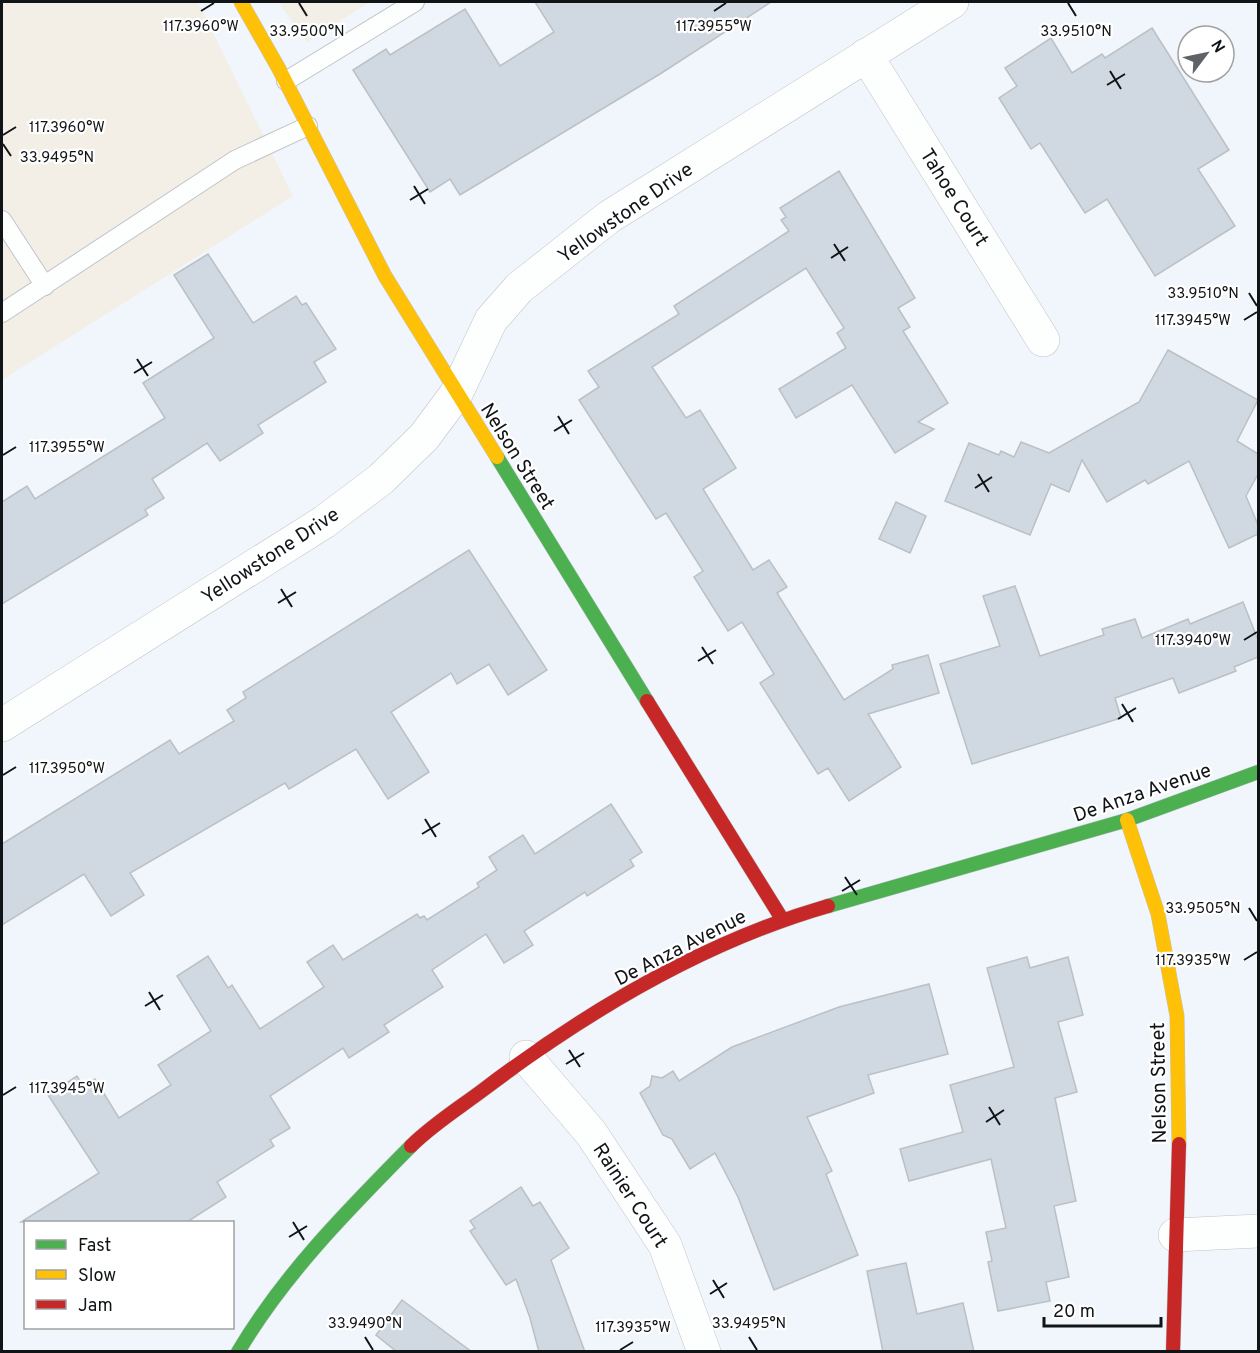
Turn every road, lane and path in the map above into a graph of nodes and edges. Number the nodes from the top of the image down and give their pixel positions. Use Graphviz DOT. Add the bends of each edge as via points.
graph roads {
  1 [pos="241,2"];
  2 [pos="415,2"];
  3 [pos="952,2"];
  4 [pos="866,55"];
  5 [pos="286,81"];
  6 [pos="308,126"];
  7 [pos="2,220"];
  8 [pos="45,286"];
  9 [pos="2,313"];
  10 [pos="1043,340"];
  11 [pos="456,394"];
  12 [pos="2,725"];
  13 [pos="1258,772"];
  14 [pos="1127,820"];
  15 [pos="782,919"];
  16 [pos="526,1057"];
  17 [pos="1258,1231"];
  18 [pos="1175,1235"];
  19 [pos="238,1352"];
  20 [pos="704,1352"];
  21 [pos="1173,1352"];
  1 -- 5 [label="street, Nelson Street"];
  2 -- 5 [label="lane"];
  3 -- 4 [label="street, Yellowstone Drive"];
  4 -- 10 [label="street, Tahoe Court"];
  4 -- 11 [label="street, Yellowstone Drive" via="609,217 519,288 490,320"];
  5 -- 6 [label="street, Nelson Street"];
  6 -- 8 [label="lane" via="235,160"];
  6 -- 11 [label="street, Nelson Street" via="385,276"];
  7 -- 8 [label="lane"];
  8 -- 9 [label="lane"];
  11 -- 12 [label="street, Yellowstone Drive" via="424,437 381,479 324,522"];
  11 -- 15 [label="street, Nelson Street"];
  13 -- 14 [label="street, De Anza Avenue"];
  14 -- 15 [label="street, De Anza Avenue"];
  14 -- 18 [label="street, Nelson Street" via="1158,914 1177,1016 1180,1118"];
  15 -- 16 [label="street, De Anza Avenue" via="644,984"];
  16 -- 19 [label="street, De Anza Avenue" via="420,1137 327,1231 255,1323"];
  16 -- 20 [label="street, Rainier Court" via="591,1133 665,1245"];
  17 -- 18 [label="street"];
  18 -- 21 [label="street, Nelson Street"];
}
